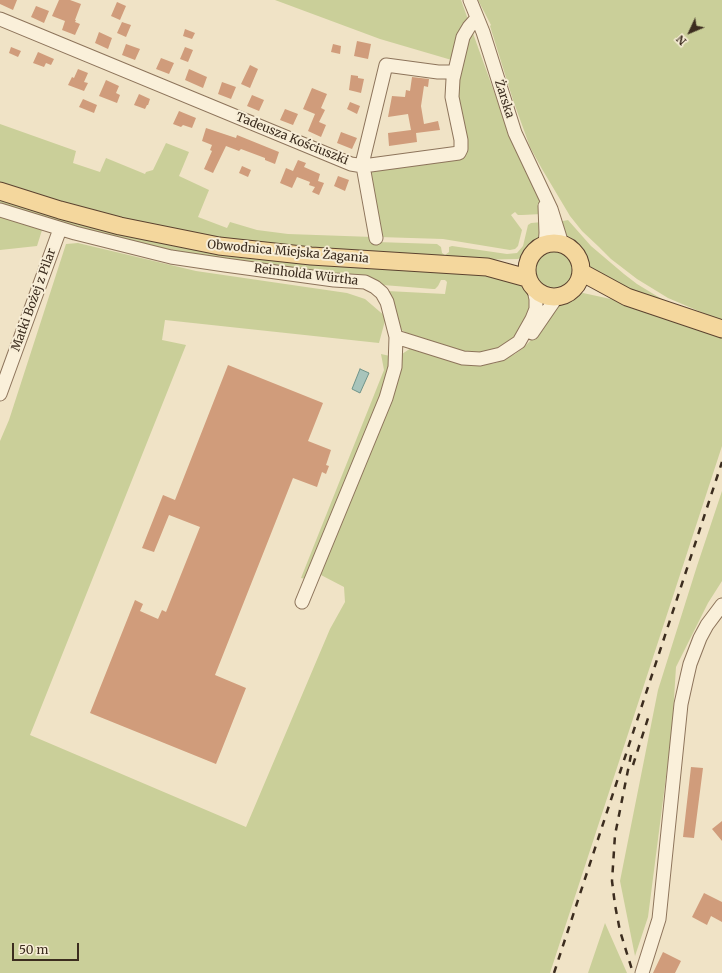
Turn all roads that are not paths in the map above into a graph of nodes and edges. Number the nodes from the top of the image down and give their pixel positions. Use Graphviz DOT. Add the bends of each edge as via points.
graph roads {
  1 [pos="470,0"];
  2 [pos="477,18"];
  3 [pos="0,19"];
  4 [pos="454,72"];
  5 [pos="363,166"];
  6 [pos="0,191"];
  7 [pos="545,196"];
  8 [pos="0,210"];
  9 [pos="60,229"];
  10 [pos="376,238"];
  11 [pos="545,244"];
  12 [pos="562,244"];
  13 [pos="529,258"];
  14 [pos="487,267"];
  15 [pos="581,272"];
  16 [pos="531,284"];
  17 [pos="573,290"];
  18 [pos="627,297"];
  19 [pos="556,298"];
  20 [pos="722,329"];
  21 [pos="396,337"];
  22 [pos="520,342"];
  23 [pos="0,394"];
  24 [pos="302,602"];
  25 [pos="722,605"];
  26 [pos="642,973"];
  1 -- 2 [label="street, Żarska"];
  2 -- 4 [label="street, Tadeusza Kościuszki" via="466,31"];
  2 -- 7 [label="street, Żarska" via="519,144"];
  3 -- 5 [label="street, Tadeusza Kościuszki" via="351,164"];
  4 -- 5 [label="street" via="386,65"];
  4 -- 5 [label="street, Tadeusza Kościuszki" via="452,97 461,140 459,153"];
  5 -- 10 [label="street"];
  6 -- 14 [label="main road, Obwodnica Miejska Żagania" via="120,226 219,246 312,256"];
  7 -- 11 [label="street, Żarska"];
  7 -- 12 [label="street, Żarska"];
  8 -- 9 [label="street, Reinholda Würtha"];
  9 -- 21 [label="street, Reinholda Würtha" via="171,257 365,282 379,290 385,298"];
  9 -- 23 [label="street, Matki Bożej z Pilar"];
  11 -- 12 [label="main road"];
  11 -- 13 [label="main road"];
  12 -- 15 [label="main road" via="574,252"];
  13 -- 14 [label="main road, Obwodnica Miejska Żagania"];
  13 -- 16 [label="main road" via="526,268"];
  14 -- 16 [label="main road, Obwodnica Miejska Żagania"];
  15 -- 17 [label="main road"];
  15 -- 18 [label="main road"];
  16 -- 19 [label="main road" via="544,296"];
  16 -- 22 [label="street" via="536,309"];
  17 -- 18 [label="main road" via="589,290"];
  17 -- 19 [label="main road"];
  18 -- 20 [label="main road"];
  19 -- 22 [label="street" via="530,335"];
  21 -- 22 [label="street" via="463,358 480,359 501,354"];
  21 -- 24 [label="street, Reinholda Würtha" via="395,367 386,398"];
  25 -- 26 [label="street" via="700,638 690,664 681,704 659,919"];
}
